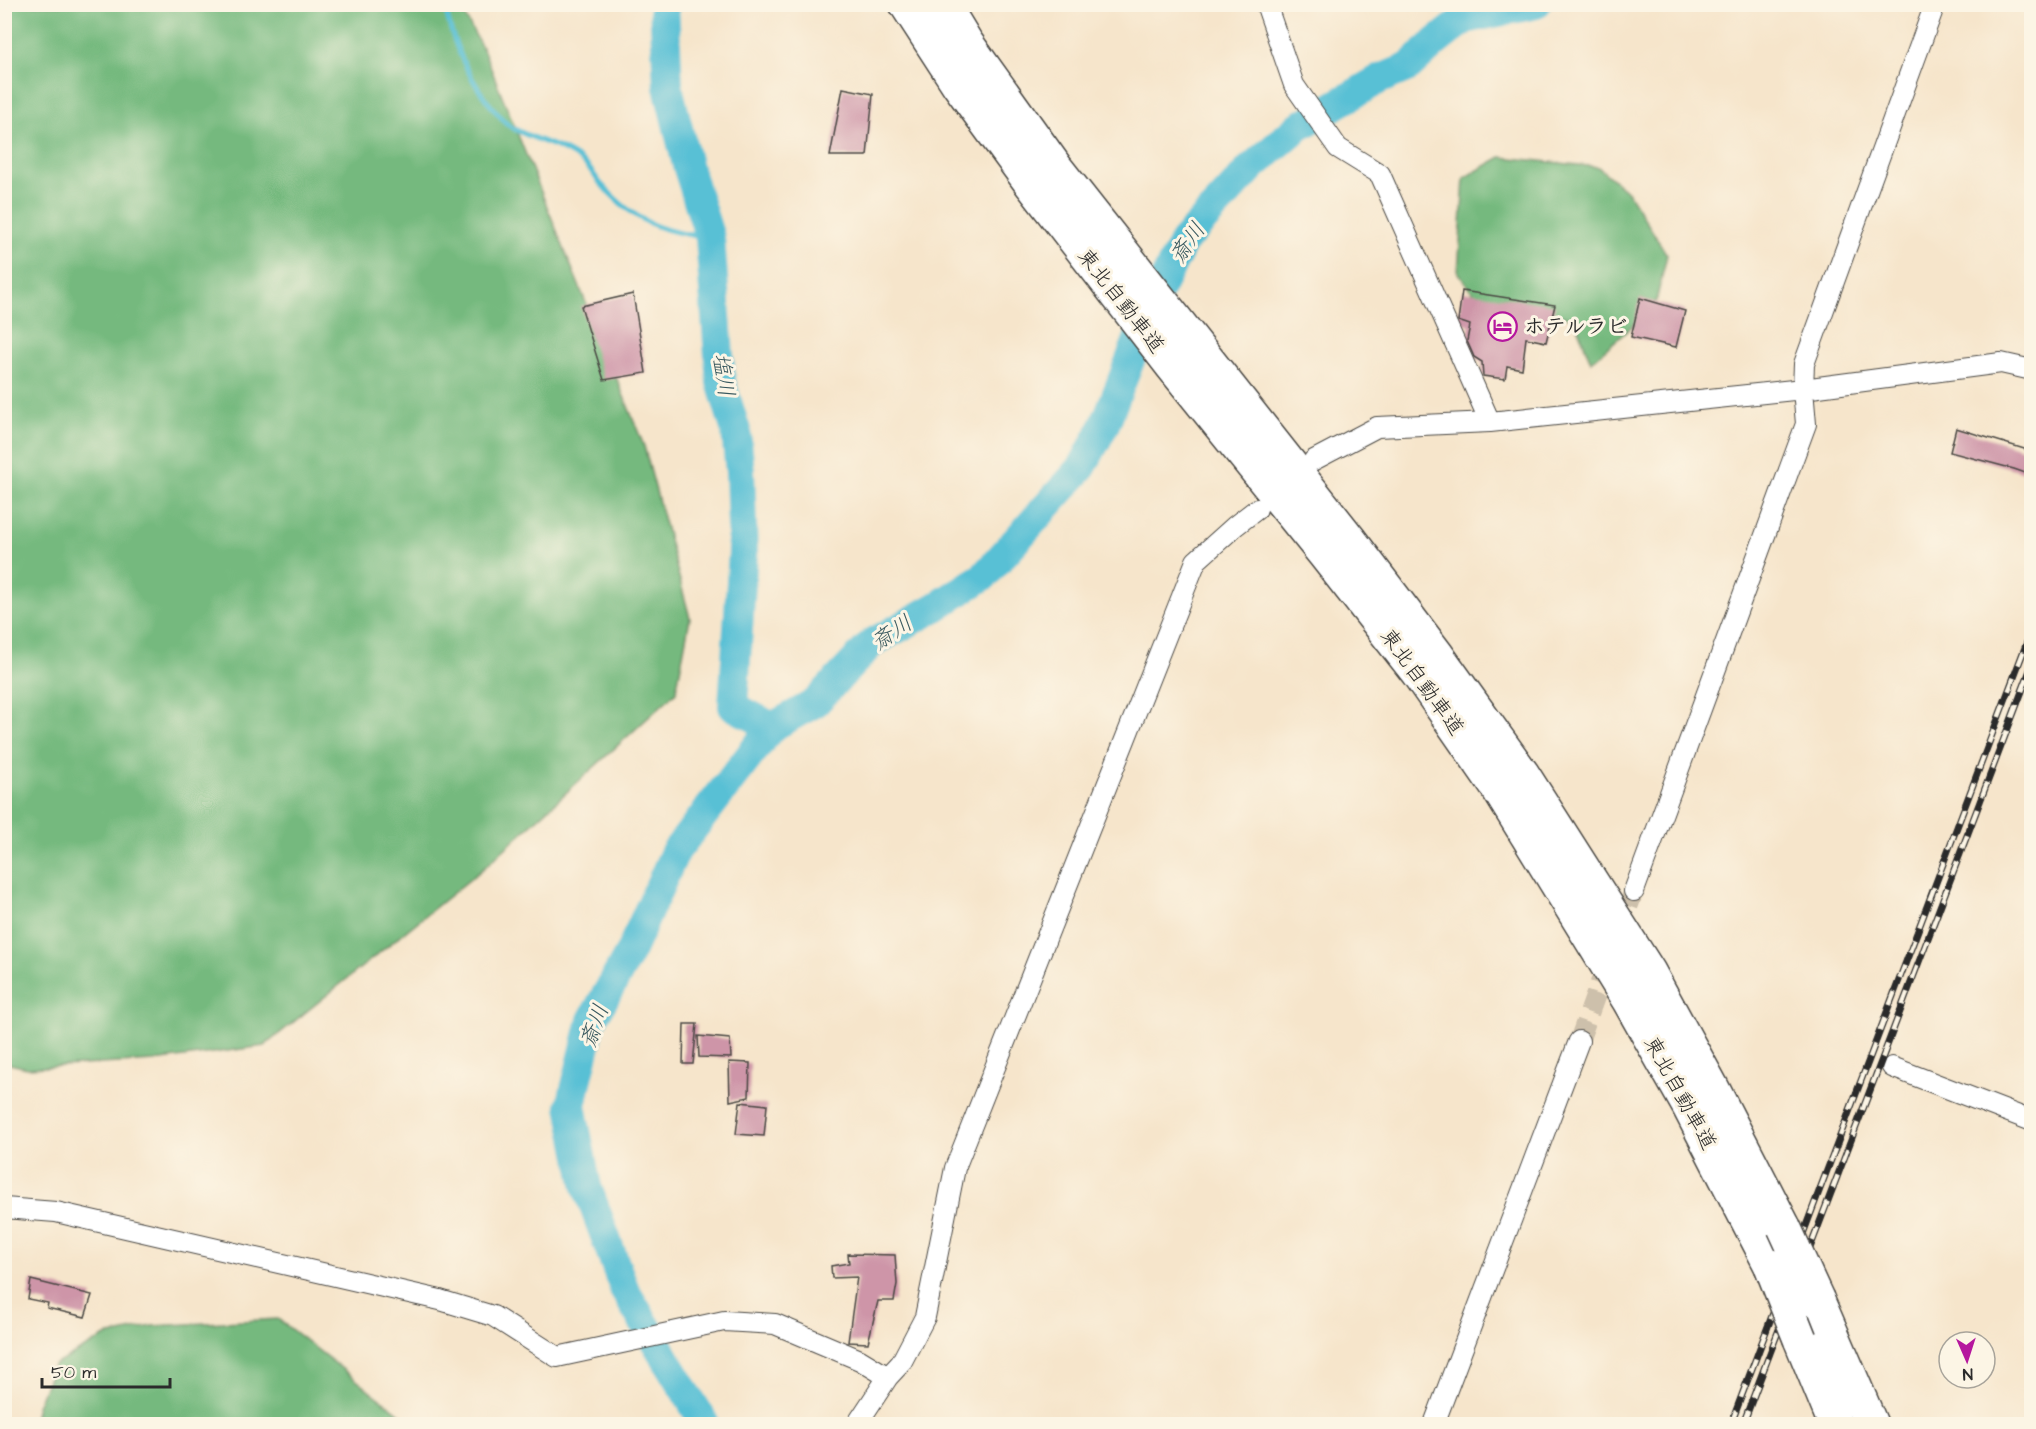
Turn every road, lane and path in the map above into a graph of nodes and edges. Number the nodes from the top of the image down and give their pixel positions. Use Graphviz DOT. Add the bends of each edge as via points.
graph roads {
  1 [pos="906,4"];
  2 [pos="943,4"];
  3 [pos="1266,4"];
  4 [pos="1935,4"];
  5 [pos="2031,370"];
  6 [pos="1803,389"];
  7 [pos="1490,422"];
  8 [pos="1314,460"];
  9 [pos="1257,509"];
  10 [pos="1634,891"];
  11 [pos="1579,1041"];
  12 [pos="1892,1067"];
  13 [pos="2031,1121"];
  14 [pos="4,1208"];
  15 [pos="888,1377"];
  16 [pos="857,1425"];
  17 [pos="1434,1425"];
  18 [pos="1835,1425"];
  19 [pos="1871,1425"];
  1 -- 18 [label="highway, 東北自動車道, bridge" via="958,84 1032,185 1417,672 1499,790 1688,1105 1771,1266"];
  2 -- 19 [label="highway, 東北自動車道, bridge" via="1051,160 1371,567 1522,773 1649,972 1713,1089 1784,1227"];
  3 -- 7 [label="street" via="1294,84 1338,148 1380,174"];
  4 -- 6 [label="street" via="1804,364"];
  5 -- 6 [label="street" via="2001,363"];
  6 -- 7 [label="street"];
  6 -- 10 [label="street" via="1806,424"];
  7 -- 8 [label="street" via="1377,427"];
  9 -- 15 [label="street" via="1196,561 955,1168 925,1317 901,1363"];
  11 -- 17 [label="street"];
  12 -- 13 [label="street"];
  14 -- 15 [label="street" via="56,1212 440,1300 493,1316 557,1357 723,1321 775,1324 860,1360"];
  15 -- 16 [label="street"];
}
